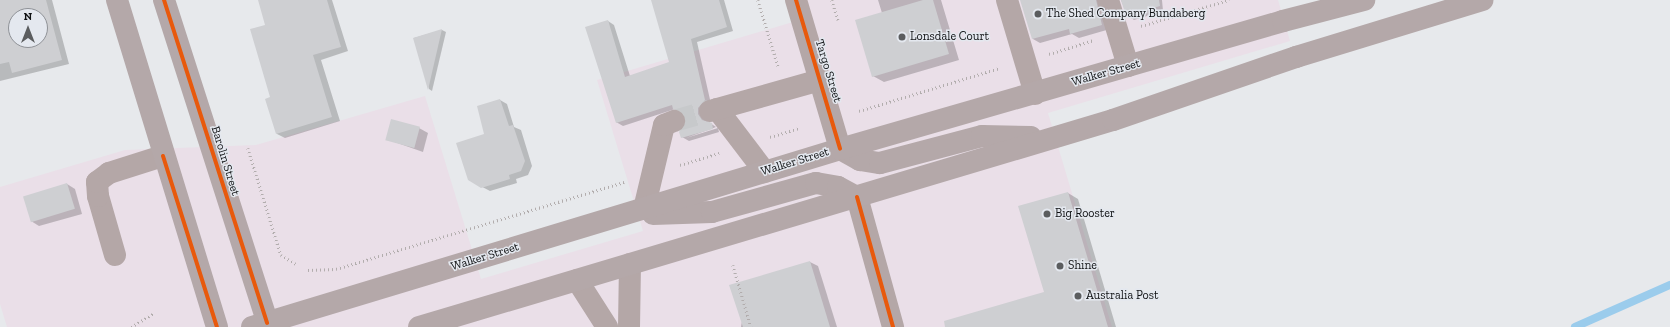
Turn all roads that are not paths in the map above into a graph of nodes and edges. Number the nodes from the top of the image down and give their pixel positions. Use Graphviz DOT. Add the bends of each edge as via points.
graph roads {
  1 [pos="117,0"];
  2 [pos="164,0"];
  3 [pos="796,0"];
  4 [pos="1007,0"];
  5 [pos="1108,0"];
  6 [pos="1364,0"];
  7 [pos="1483,0"];
  8 [pos="1128,66"];
  9 [pos="820,80"];
  10 [pos="1035,94"];
  11 [pos="674,121"];
  12 [pos="1050,138"];
  13 [pos="840,149"];
  14 [pos="164,156"];
  15 [pos="765,172"];
  16 [pos="857,197"];
  17 [pos="644,209"];
  18 [pos="622,215"];
  19 [pos="114,255"];
  20 [pos="630,264"];
  21 [pos="577,280"];
  22 [pos="263,326"];
  23 [pos="217,327"];
  24 [pos="419,327"];
  25 [pos="607,327"];
  26 [pos="630,327"];
  27 [pos="893,327"];
  1 -- 14 [label="main road"];
  2 -- 22 [label="main road, Barolin Street"];
  3 -- 9 [label="street, Targo Street"];
  4 -- 10 [label="street"];
  5 -- 8 [label="street"];
  6 -- 8 [label="main road, Walker Street"];
  7 -- 12 [label="main road" via="1296,57 1113,120"];
  8 -- 10 [label="main road, Walker Street"];
  9 -- 13 [label="street, Targo Street"];
  9 -- 15 [label="street" via="713,110"];
  10 -- 13 [label="main road, Walker Street"];
  11 -- 17 [label="street" via="664,125"];
  12 -- 13 [label="main road" via="982,136 880,164 860,160"];
  12 -- 16 [label="main road"];
  13 -- 15 [label="main road, Walker Street"];
  14 -- 19 [label="street" via="109,173 97,182 98,196"];
  14 -- 23 [label="main road"];
  15 -- 17 [label="main road, Walker Street"];
  16 -- 18 [label="main road" via="838,187 816,183 712,212"];
  16 -- 20 [label="main road"];
  16 -- 27 [label="street"];
  17 -- 18 [label="main road, Walker Street"];
  18 -- 22 [label="main road, Walker Street"];
  20 -- 21 [label="main road"];
  20 -- 26 [label="street"];
  21 -- 24 [label="main road"];
  21 -- 25 [label="street"];
}
